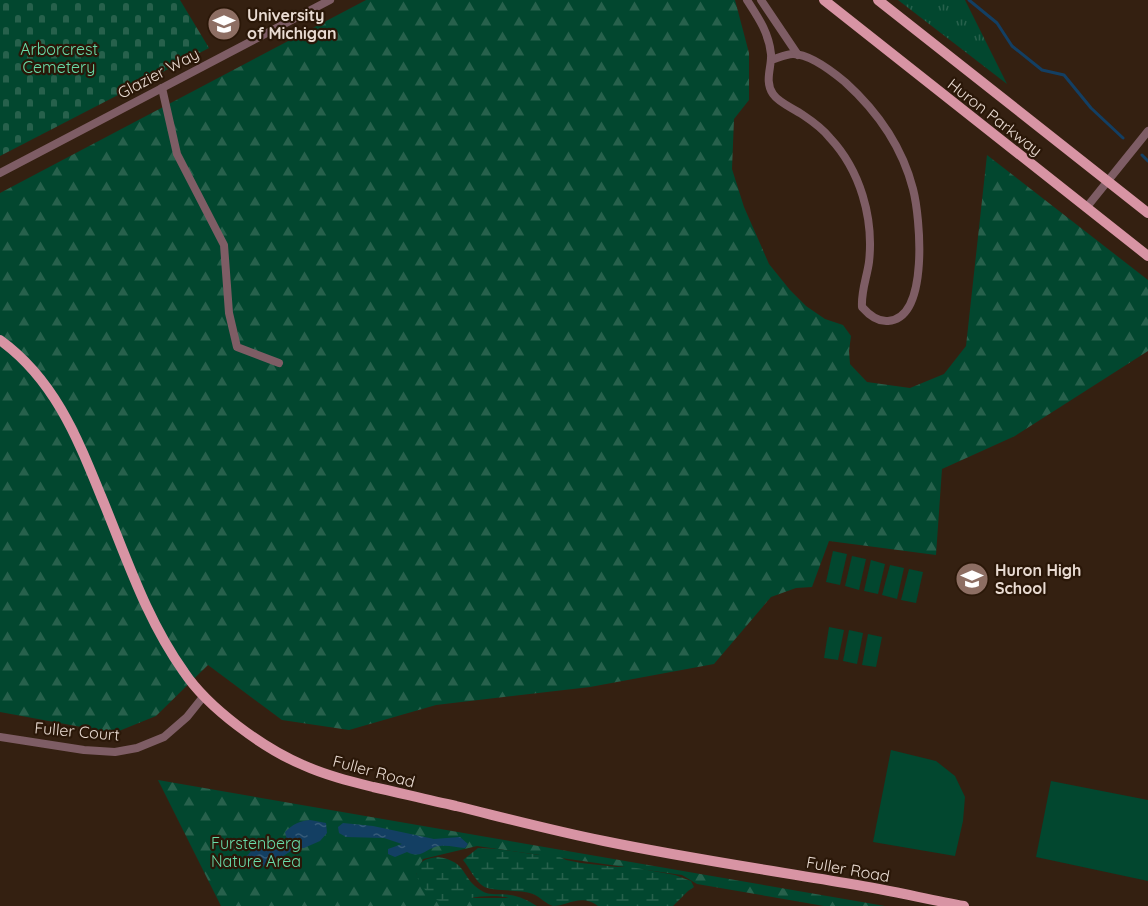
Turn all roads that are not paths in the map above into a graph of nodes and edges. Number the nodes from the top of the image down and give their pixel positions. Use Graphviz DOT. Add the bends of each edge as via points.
graph roads {
  1 [pos="330,0"];
  2 [pos="747,0"];
  3 [pos="761,0"];
  4 [pos="824,0"];
  5 [pos="878,0"];
  6 [pos="798,55"];
  7 [pos="771,60"];
  8 [pos="162,88"];
  9 [pos="1148,131"];
  10 [pos="0,173"];
  11 [pos="1107,181"];
  12 [pos="1086,208"];
  13 [pos="1148,213"];
  14 [pos="1148,256"];
  15 [pos="0,340"];
  16 [pos="279,363"];
  17 [pos="203,697"];
  18 [pos="0,737"];
  19 [pos="964,906"];
  1 -- 8 [label="street, Glazier Way"];
  2 -- 7 [label="street" via="768,38"];
  3 -- 6 [label="street"];
  4 -- 12 [label="main road, Huron Parkway"];
  5 -- 11 [label="main road, Huron Parkway"];
  6 -- 7 [label="street"];
  6 -- 7 [label="street" via="825,69 860,96 882,122 906,167 918,212 919,260 912,300 895,320 875,319 862,306 870,238 865,205 848,161 829,136 773,94 768,79"];
  8 -- 10 [label="street, Glazier Way"];
  8 -- 16 [label="street" via="177,154 224,245 229,313 237,346"];
  9 -- 11 [label="street"];
  11 -- 12 [label="street"];
  11 -- 13 [label="main road, Huron Parkway"];
  12 -- 14 [label="main road, Huron Parkway"];
  15 -- 17 [label="main road, Fuller Road" via="39,376 57,399 91,470 147,610 167,648"];
  17 -- 18 [label="street, Fuller Court" via="164,737 137,748 115,752 84,750"];
  17 -- 19 [label="main road, Fuller Road" via="267,745 302,765 340,779 605,842"];
}
